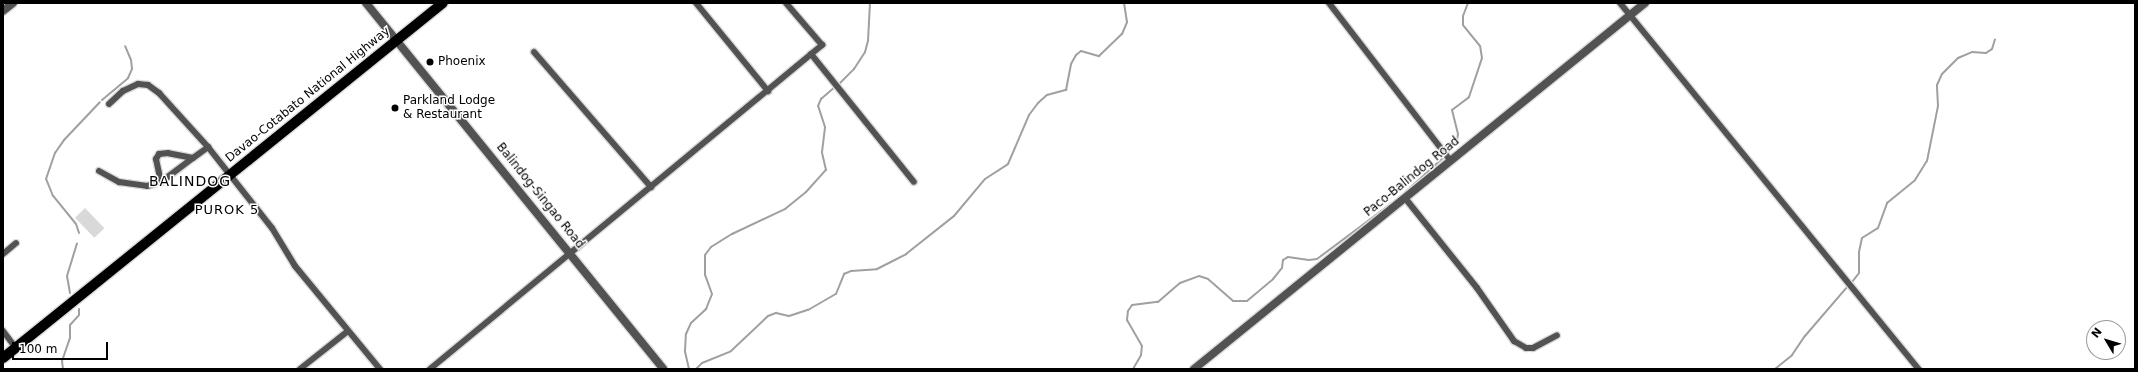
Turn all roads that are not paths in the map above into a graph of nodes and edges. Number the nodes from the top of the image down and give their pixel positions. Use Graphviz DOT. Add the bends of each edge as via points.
graph roads {
  1 [pos="13,3"];
  2 [pos="366,3"];
  3 [pos="443,3"];
  4 [pos="696,3"];
  5 [pos="786,3"];
  6 [pos="1330,3"];
  7 [pos="1620,3"];
  8 [pos="1645,3"];
  9 [pos="3,11"];
  10 [pos="1631,16"];
  11 [pos="395,41"];
  12 [pos="534,52"];
  13 [pos="812,54"];
  14 [pos="768,90"];
  15 [pos="108,104"];
  16 [pos="208,147"];
  17 [pos="193,158"];
  18 [pos="1450,160"];
  19 [pos="99,171"];
  20 [pos="229,176"];
  21 [pos="161,182"];
  22 [pos="914,182"];
  23 [pos="651,187"];
  24 [pos="1405,198"];
  25 [pos="16,243"];
  26 [pos="571,253"];
  27 [pos="3,254"];
  28 [pos="3,331"];
  29 [pos="348,331"];
  30 [pos="1557,335"];
  31 [pos="16,348"];
  32 [pos="3,358"];
  33 [pos="300,369"];
  34 [pos="380,369"];
  35 [pos="430,369"];
  36 [pos="663,369"];
  37 [pos="1194,369"];
  38 [pos="1919,369"];
  1 -- 9 [label="street"];
  2 -- 11 [label="street, Balindog-Singao Road"];
  3 -- 11 [label="highway, Davao-Cotabato National Highway"];
  4 -- 14 [label="street"];
  5 -- 13 [label="street" via="822,45"];
  6 -- 18 [label="street"];
  7 -- 10 [label="street"];
  8 -- 10 [label="street, Paco-Balindog Road"];
  10 -- 18 [label="street, Paco-Balindog Road"];
  10 -- 38 [label="street"];
  11 -- 20 [label="highway, Davao-Cotabato National Highway"];
  11 -- 26 [label="street, Balindog-Singao Road"];
  12 -- 23 [label="street"];
  13 -- 14 [label="street"];
  13 -- 22 [label="street"];
  14 -- 23 [label="street"];
  15 -- 16 [label="street" via="130,87 148,85 159,93"];
  16 -- 17 [label="street"];
  16 -- 20 [label="street"];
  17 -- 21 [label="street"];
  17 -- 21 [label="street" via="168,153 158,155"];
  18 -- 24 [label="street, Paco-Balindog Road"];
  19 -- 21 [label="street" via="119,182 147,186"];
  20 -- 29 [label="street" via="272,228 295,266"];
  20 -- 31 [label="highway, Davao-Cotabato National Highway"];
  23 -- 26 [label="street"];
  24 -- 30 [label="street" via="1477,288 1514,341 1526,348 1533,348"];
  24 -- 37 [label="street, Paco-Balindog Road"];
  25 -- 27 [label="street"];
  26 -- 35 [label="street"];
  26 -- 36 [label="street, Balindog-Singao Road"];
  28 -- 31 [label="street"];
  29 -- 33 [label="street"];
  29 -- 34 [label="street"];
  31 -- 32 [label="highway, Davao-Cotabato National Highway"];
}
